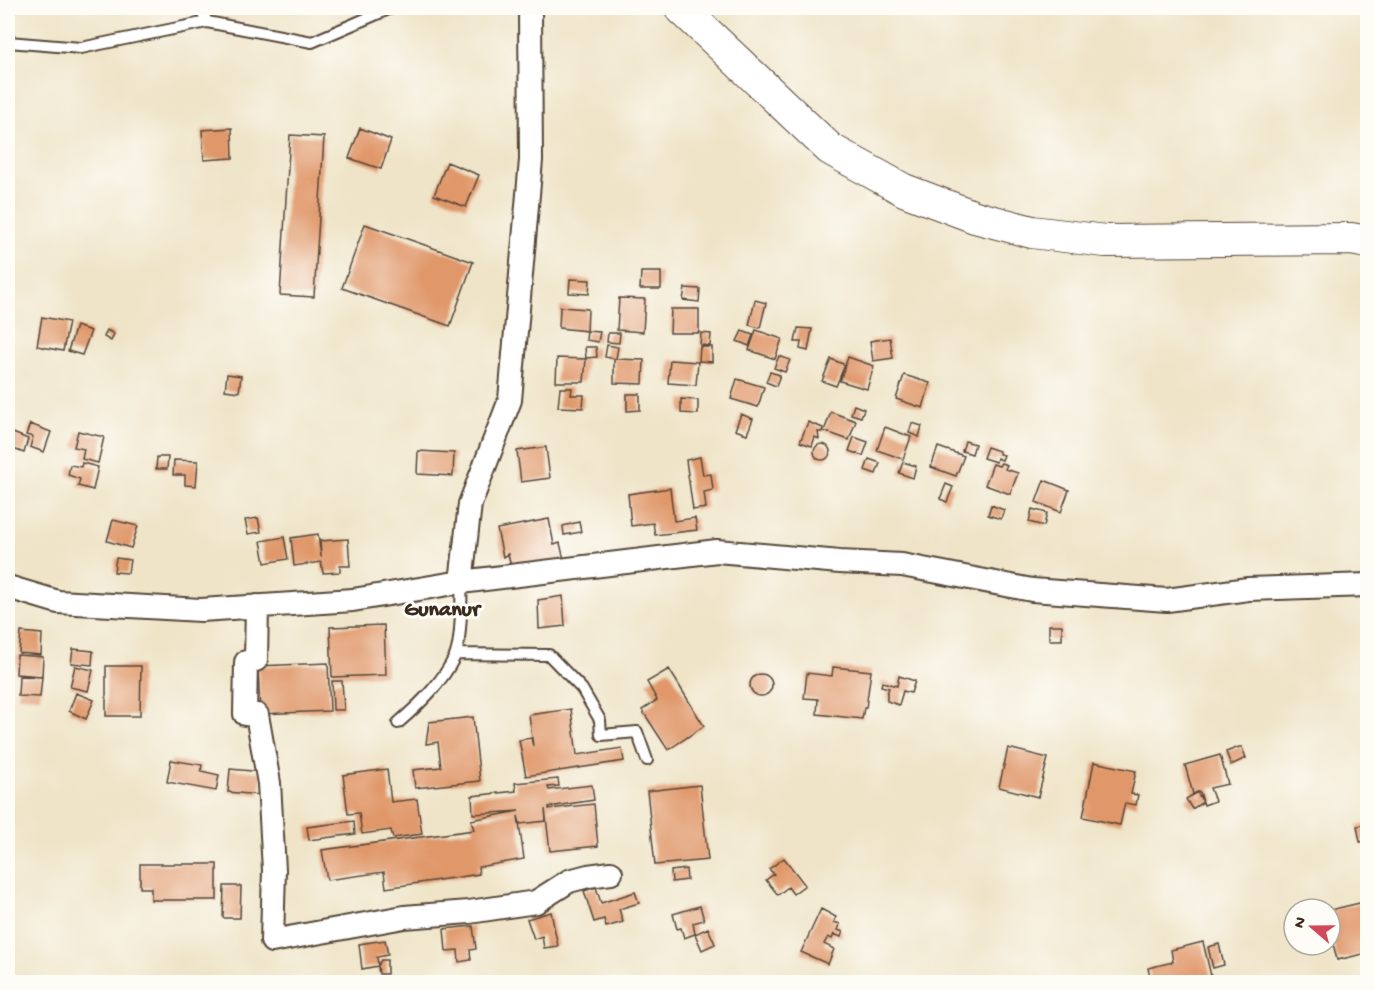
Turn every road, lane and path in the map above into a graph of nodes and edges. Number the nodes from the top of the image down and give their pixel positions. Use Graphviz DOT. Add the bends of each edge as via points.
graph roads {
  1 [pos="200,8"];
  2 [pos="391,8"];
  3 [pos="530,8"];
  4 [pos="681,8"];
  5 [pos="207,22"];
  6 [pos="8,42"];
  7 [pos="1368,242"];
  8 [pos="461,582"];
  9 [pos="1368,585"];
  10 [pos="8,587"];
  11 [pos="257,606"];
  12 [pos="456,654"];
  13 [pos="398,723"];
  14 [pos="647,760"];
  15 [pos="611,873"];
  1 -- 5 [label="lane"];
  2 -- 5 [label="lane" via="312,42"];
  3 -- 8 [label="street" via="531,160 510,400 470,504"];
  4 -- 7 [label="street" via="830,149 904,190 975,217 1032,232 1105,241"];
  5 -- 6 [label="lane" via="81,48"];
  8 -- 9 [label="street" via="717,551 902,565 1032,590 1167,600 1248,589"];
  8 -- 11 [label="street" via="353,600"];
  8 -- 12 [label="lane"];
  10 -- 11 [label="street" via="58,602 201,610"];
  11 -- 15 [label="street" via="256,660 246,662 245,714 257,715 269,783 274,870 272,941 404,917 536,902 569,881"];
  12 -- 13 [label="lane" via="427,698"];
  12 -- 14 [label="lane" via="549,655 582,689 600,720 601,735 637,732"];
}
